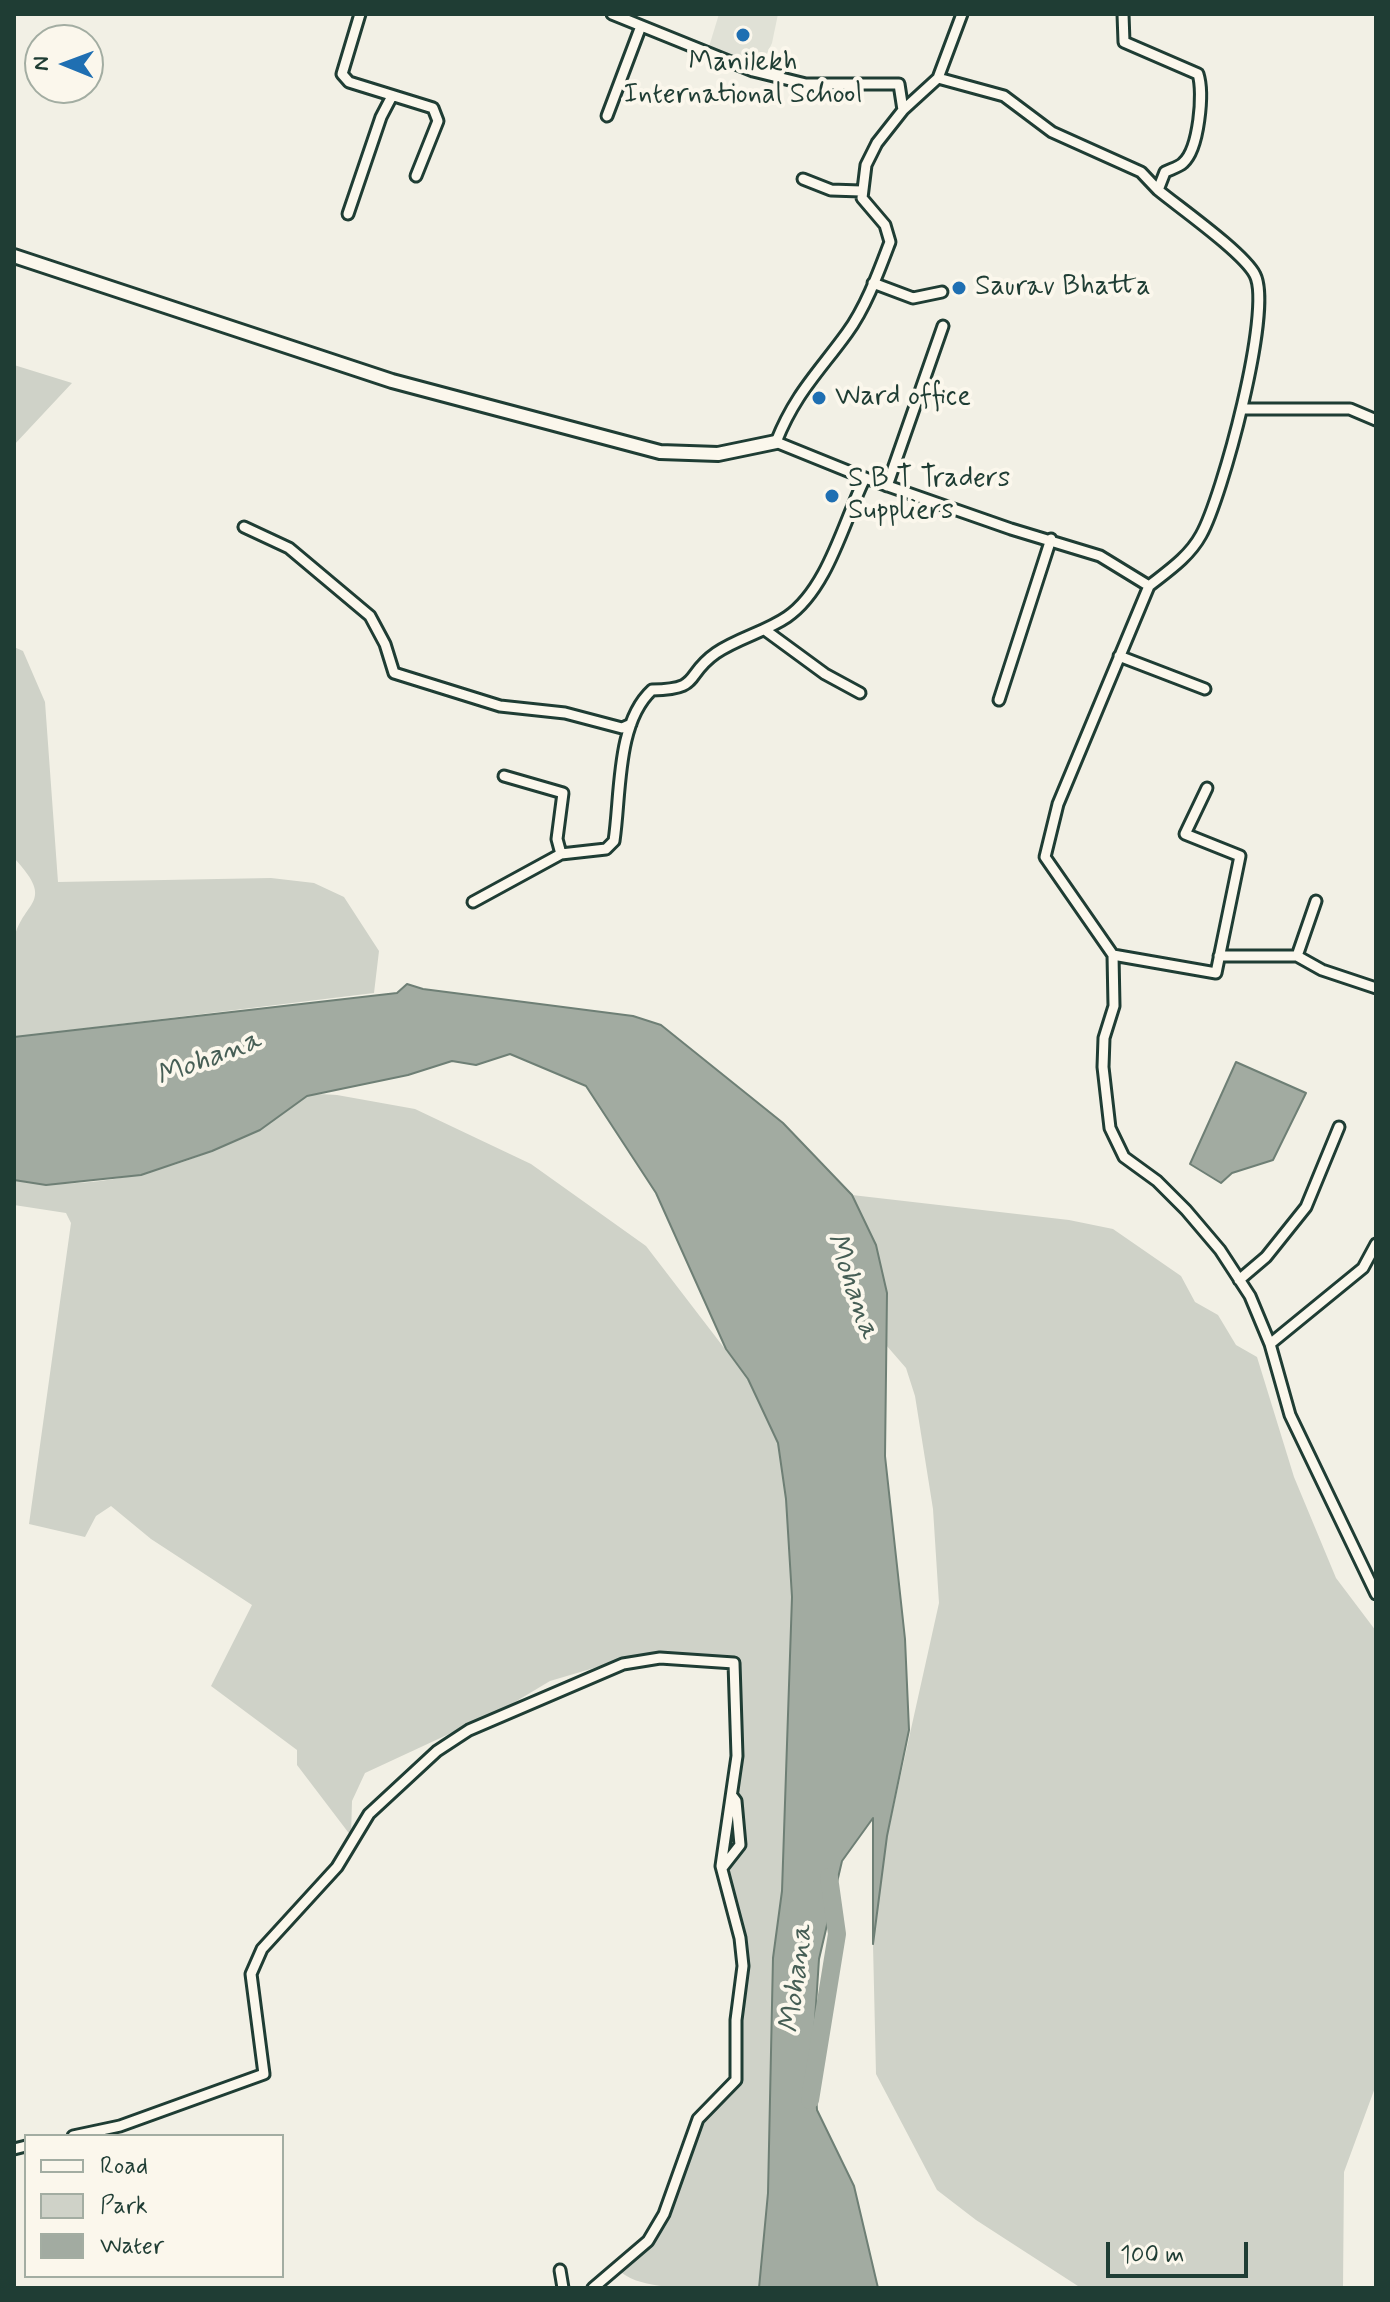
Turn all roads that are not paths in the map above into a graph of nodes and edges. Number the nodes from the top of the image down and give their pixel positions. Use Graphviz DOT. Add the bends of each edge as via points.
graph roads {
  1 [pos="360,14"];
  2 [pos="612,14"];
  3 [pos="962,14"];
  4 [pos="1123,14"];
  5 [pos="641,26"];
  6 [pos="938,78"];
  7 [pos="392,96"];
  8 [pos="903,110"];
  9 [pos="607,116"];
  10 [pos="416,176"];
  11 [pos="803,179"];
  12 [pos="1158,190"];
  13 [pos="861,191"];
  14 [pos="348,214"];
  15 [pos="14,256"];
  16 [pos="873,283"];
  17 [pos="942,292"];
  18 [pos="943,326"];
  19 [pos="1243,409"];
  20 [pos="1376,420"];
  21 [pos="776,442"];
  22 [pos="865,478"];
  23 [pos="887,486"];
  24 [pos="244,527"];
  25 [pos="1051,539"];
  26 [pos="1149,586"];
  27 [pos="765,630"];
  28 [pos="1119,656"];
  29 [pos="1205,689"];
  30 [pos="860,693"];
  31 [pos="999,700"];
  32 [pos="631,724"];
  33 [pos="504,776"];
  34 [pos="1207,788"];
  35 [pos="561,854"];
  36 [pos="1316,901"];
  37 [pos="473,902"];
  38 [pos="1113,955"];
  39 [pos="1219,956"];
  40 [pos="1297,956"];
  41 [pos="1376,988"];
  42 [pos="1339,1127"];
  43 [pos="1376,1244"];
  44 [pos="1239,1280"];
  45 [pos="1270,1344"];
  46 [pos="1376,1594"];
  47 [pos="733,1797"];
  48 [pos="722,1868"];
  49 [pos="82,2134"];
  50 [pos="560,2270"];
  51 [pos="563,2288"];
  52 [pos="593,2288"];
  1 -- 7 [label="street" via="342,74 349,82"];
  2 -- 5 [label="street"];
  3 -- 6 [label="street"];
  4 -- 12 [label="street" via="1124,42 1198,74 1203,90 1194,143 1185,162 1165,172"];
  5 -- 8 [label="street" via="753,71 806,84 899,84"];
  5 -- 9 [label="street"];
  6 -- 8 [label="street"];
  6 -- 12 [label="street" via="1004,96 1052,132 1141,172"];
  7 -- 10 [label="street" via="433,108 438,121"];
  7 -- 14 [label="street"];
  8 -- 13 [label="street" via="877,143"];
  11 -- 13 [label="street" via="831,190"];
  12 -- 19 [label="street" via="1255,274 1261,302"];
  13 -- 16 [label="street" via="870,211 885,225 890,242"];
  15 -- 21 [label="main road" via="392,381 660,452 718,454"];
  16 -- 17 [label="street" via="913,298"];
  16 -- 21 [label="street" via="849,331 788,410"];
  18 -- 23 [label="street"];
  19 -- 20 [label="street" via="1350,409"];
  19 -- 26 [label="street" via="1202,535 1178,564"];
  21 -- 22 [label="street"];
  22 -- 23 [label="street"];
  22 -- 27 [label="street" via="818,580 791,614"];
  23 -- 25 [label="street"];
  24 -- 32 [label="street" via="289,548 370,616 394,673 500,706 565,713 622,728"];
  25 -- 26 [label="street" via="1100,556"];
  25 -- 31 [label="street"];
  26 -- 28 [label="street"];
  27 -- 30 [label="street"];
  27 -- 32 [label="street" via="714,655 690,685 652,690 639,702"];
  28 -- 29 [label="street"];
  28 -- 38 [label="street" via="1058,804 1045,857"];
  32 -- 35 [label="street" via="614,841 606,849"];
  33 -- 35 [label="street" via="563,793 557,839"];
  34 -- 39 [label="street" via="1185,834 1240,856"];
  35 -- 37 [label="street"];
  36 -- 40 [label="street"];
  38 -- 39 [label="street" via="1216,973"];
  38 -- 44 [label="street" via="1114,1006 1104,1038 1103,1067 1110,1128 1124,1157 1186,1210"];
  39 -- 40 [label="street"];
  40 -- 41 [label="street"];
  42 -- 44 [label="street" via="1306,1207 1266,1257"];
  43 -- 45 [label="street" via="1363,1268"];
  44 -- 45 [label="street"];
  45 -- 46 [label="street" via="1290,1415"];
  47 -- 48 [label="street"];
  47 -- 48 [label="street" via="740,1845"];
  47 -- 49 [label="street" via="734,1663 660,1658 623,1664 469,1730 437,1751 369,1814 337,1867 262,1949 251,1974 264,2074 120,2126"];
  48 -- 52 [label="street" via="743,1966 736,2080 698,2119 664,2214 648,2241"];
  50 -- 51 [label="street"];
}
